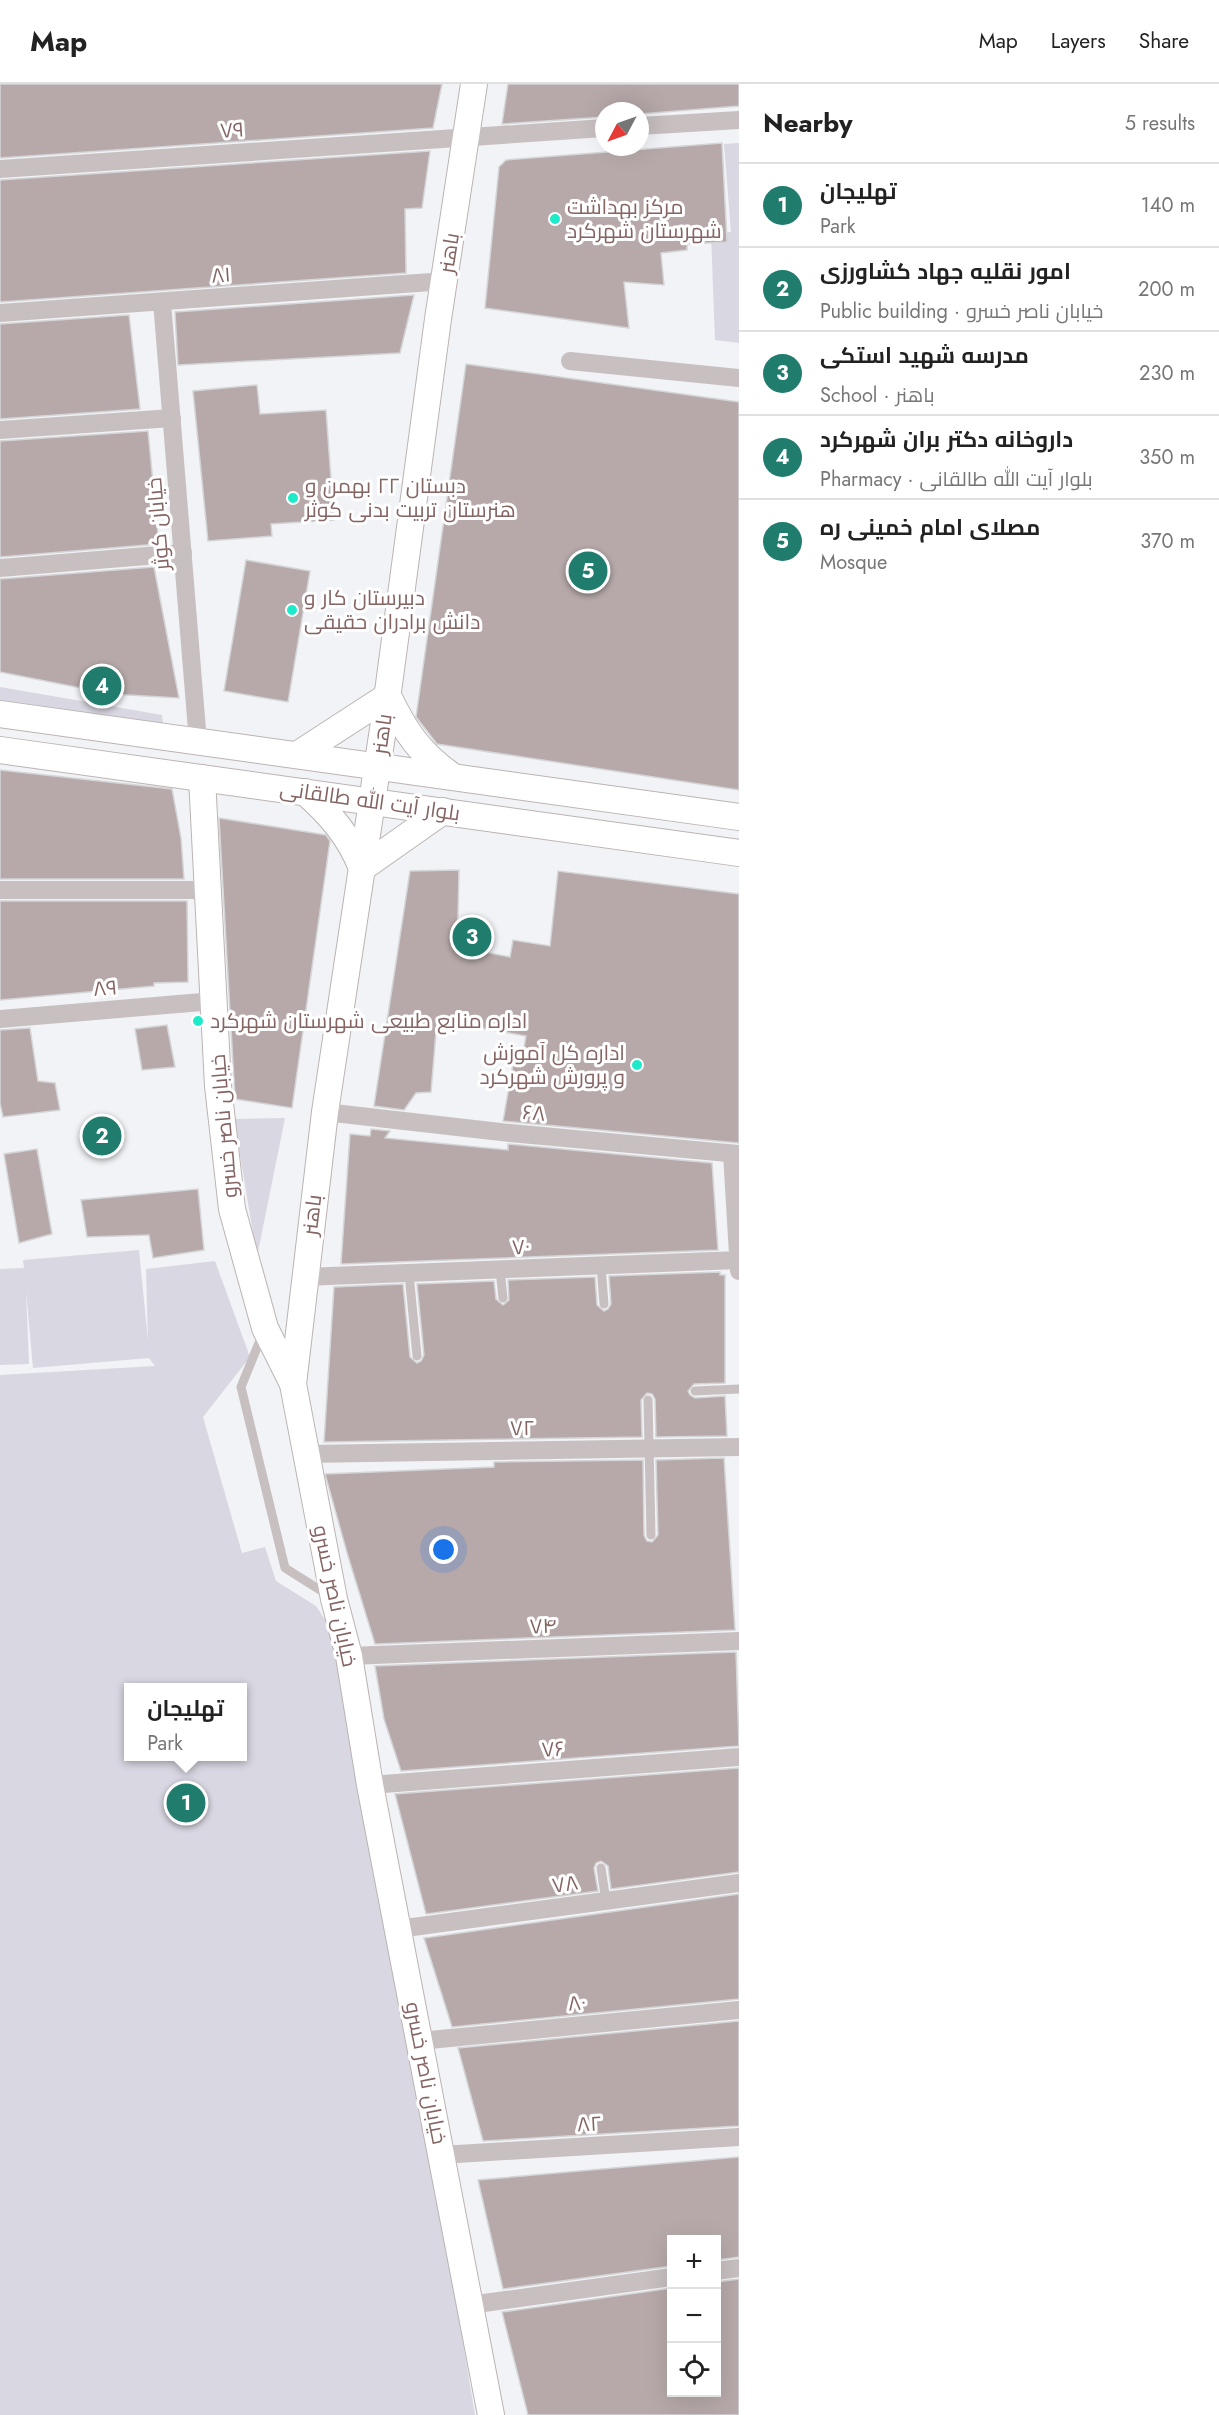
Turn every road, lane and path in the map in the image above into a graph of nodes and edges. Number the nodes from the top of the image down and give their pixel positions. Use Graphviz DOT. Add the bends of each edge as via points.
graph roads {
  1 [pos="474,84"];
  2 [pos="739,120"];
  3 [pos="649,125"];
  4 [pos="595,129"];
  5 [pos="466,136"];
  6 [pos="0,169"];
  7 [pos="445,281"];
  8 [pos="162,302"];
  9 [pos="0,313"];
  10 [pos="570,361"];
  11 [pos="739,378"];
  12 [pos="171,418"];
  13 [pos="0,430"];
  14 [pos="183,553"];
  15 [pos="0,568"];
  16 [pos="388,696"];
  17 [pos="0,714"];
  18 [pos="198,742"];
  19 [pos="0,750"];
  20 [pos="297,755"];
  21 [pos="378,765"];
  22 [pos="453,776"];
  23 [pos="202,778"];
  24 [pos="305,792"];
  25 [pos="373,801"];
  26 [pos="443,811"];
  27 [pos="739,817"];
  28 [pos="739,854"];
  29 [pos="362,868"];
  30 [pos="0,890"];
  31 [pos="208,890"];
  32 [pos="214,1001"];
  33 [pos="0,1019"];
  34 [pos="325,1112"];
  35 [pos="736,1154"];
  36 [pos="739,1260"];
  37 [pos="601,1266"];
  38 [pos="500,1270"];
  39 [pos="739,1271"];
  40 [pos="409,1274"];
  41 [pos="304,1278"];
  42 [pos="503,1298"];
  43 [pos="603,1304"];
  44 [pos="265,1328"];
  45 [pos="417,1356"];
  46 [pos="292,1384"];
  47 [pos="739,1389"];
  48 [pos="694,1391"];
  49 [pos="648,1400"];
  50 [pos="739,1447"];
  51 [pos="649,1449"];
  52 [pos="306,1454"];
  53 [pos="651,1535"];
  54 [pos="334,1599"];
  55 [pos="739,1641"];
  56 [pos="349,1656"];
  57 [pos="739,1757"];
  58 [pos="370,1785"];
  59 [pos="601,1868"];
  60 [pos="739,1884"];
  61 [pos="606,1901"];
  62 [pos="398,1929"];
  63 [pos="739,2010"];
  64 [pos="419,2041"];
  65 [pos="739,2137"];
  66 [pos="441,2155"];
  67 [pos="739,2268"];
  68 [pos="721,2270"];
  69 [pos="667,2278"];
  70 [pos="470,2305"];
  71 [pos="491,2415"];
  1 -- 5 [label="main road, باهنر"];
  2 -- 3 [label="street"];
  4 -- 5 [label="street, ۷۹"];
  5 -- 6 [label="street, ۷۹"];
  5 -- 7 [label="main road, باهنر"];
  7 -- 8 [label="street, ۸۱"];
  7 -- 16 [label="main road, باهنر"];
  8 -- 9 [label="street, ۸۱"];
  8 -- 12 [label="street, خیابان کوثر"];
  10 -- 11 [label="street"];
  12 -- 13 [label="street"];
  12 -- 14 [label="street, خیابان کوثر"];
  14 -- 15 [label="street"];
  14 -- 18 [label="street, خیابان کوثر"];
  16 -- 20 [label="main road"];
  16 -- 21 [label="main road, باهنر"];
  16 -- 22 [label="main road" via="413,742"];
  17 -- 18 [label="main road, بلوار آیت الله طالقانی"];
  18 -- 20 [label="main road, بلوار آیت الله طالقانی"];
  19 -- 23 [label="main road, بلوار آیت الله طالقانی"];
  20 -- 21 [label="main road, بلوار آیت الله طالقانی"];
  21 -- 22 [label="main road, بلوار آیت الله طالقانی"];
  21 -- 25 [label="main road, باهنر"];
  22 -- 27 [label="main road, بلوار آیت الله طالقانی"];
  23 -- 24 [label="main road, بلوار آیت الله طالقانی"];
  23 -- 31 [label="main road, خیابان ناصر خسرو"];
  24 -- 25 [label="main road, بلوار آیت الله طالقانی"];
  24 -- 29 [label="main road" via="340,826"];
  25 -- 26 [label="main road, بلوار آیت الله طالقانی"];
  25 -- 29 [label="main road, باهنر"];
  26 -- 28 [label="main road, بلوار آیت الله طالقانی"];
  26 -- 29 [label="main road"];
  29 -- 34 [label="main road, باهنر"];
  30 -- 31 [label="street"];
  31 -- 32 [label="main road, خیابان ناصر خسرو"];
  32 -- 33 [label="street, ۸۹"];
  32 -- 44 [label="main road, خیابان ناصر خسرو" via="218,1086 232,1209"];
  34 -- 35 [label="street, ۶۸"];
  34 -- 41 [label="main road, باهنر"];
  35 -- 36 [label="street"];
  36 -- 37 [label="street, ۷۰"];
  36 -- 39 [label="street"];
  37 -- 38 [label="street, ۷۰"];
  37 -- 43 [label="lane"];
  38 -- 40 [label="street, ۷۰"];
  38 -- 42 [label="lane"];
  40 -- 41 [label="street, ۷۰"];
  40 -- 45 [label="lane"];
  41 -- 46 [label="main road, باهنر"];
  44 -- 46 [label="main road, خیابان ناصر خسرو"];
  44 -- 54 [label="lane" via="241,1387 285,1568"];
  46 -- 52 [label="main road, خیابان ناصر خسرو"];
  47 -- 48 [label="lane"];
  49 -- 51 [label="lane"];
  50 -- 51 [label="street, ۷۲"];
  51 -- 52 [label="street, ۷۲"];
  51 -- 53 [label="lane"];
  52 -- 54 [label="main road, خیابان ناصر خسرو"];
  54 -- 56 [label="main road, خیابان ناصر خسرو"];
  55 -- 56 [label="street, ۷۴"];
  56 -- 58 [label="main road, خیابان ناصر خسرو"];
  57 -- 58 [label="street, ۷۶"];
  58 -- 62 [label="main road, خیابان ناصر خسرو"];
  59 -- 61 [label="lane"];
  60 -- 61 [label="street, ۷۸"];
  61 -- 62 [label="street, ۷۸"];
  62 -- 64 [label="main road, خیابان ناصر خسرو"];
  63 -- 64 [label="street, ۸۰"];
  64 -- 66 [label="main road, خیابان ناصر خسرو"];
  65 -- 66 [label="street, ۸۲"];
  66 -- 70 [label="main road, خیابان ناصر خسرو"];
  67 -- 68 [label="street"];
  69 -- 70 [label="street"];
  70 -- 71 [label="main road, خیابان ناصر خسرو"];
}
